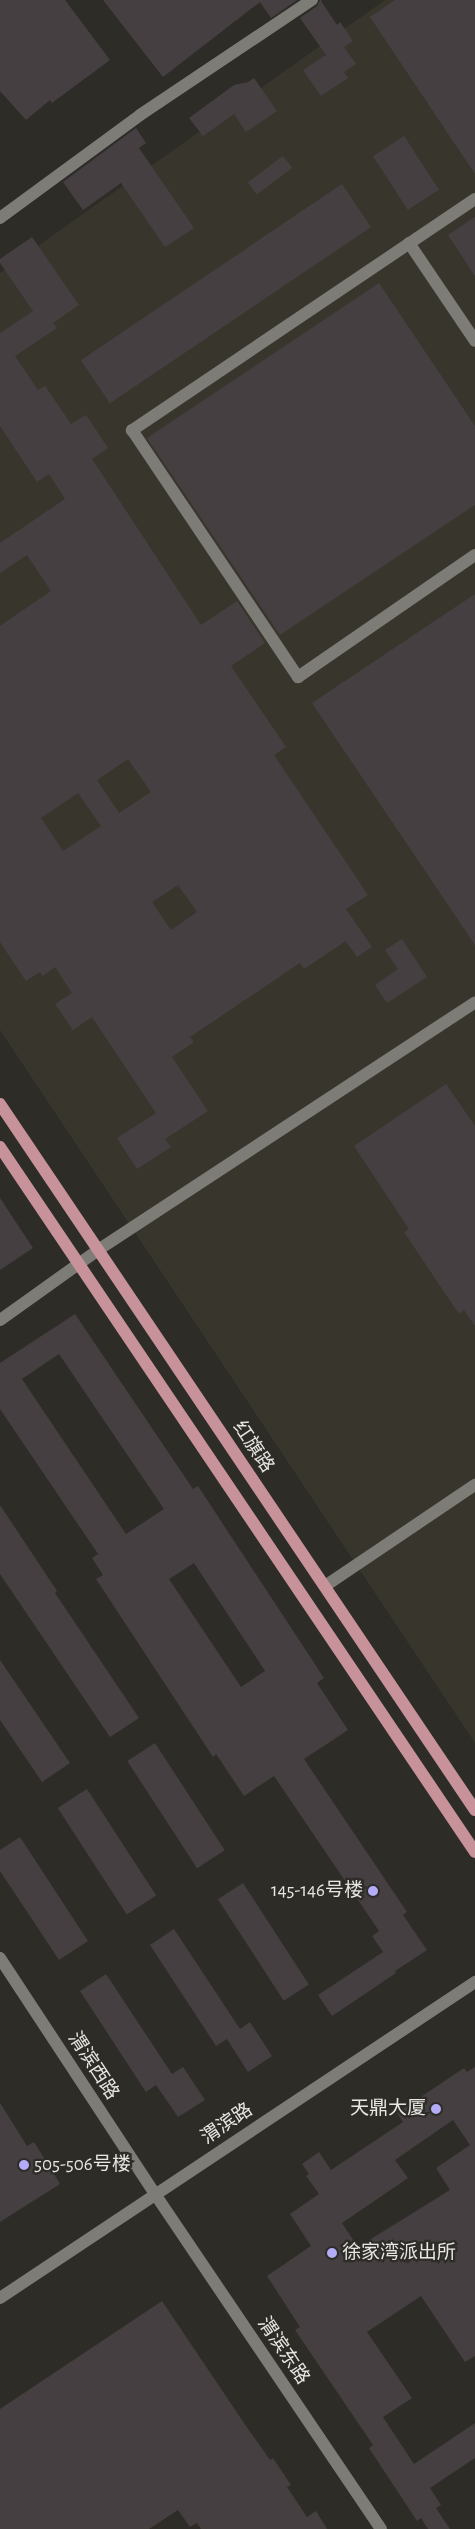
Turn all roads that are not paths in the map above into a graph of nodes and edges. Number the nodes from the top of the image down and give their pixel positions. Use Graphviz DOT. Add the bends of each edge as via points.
graph roads {
  1 [pos="312,0"];
  2 [pos="475,199"];
  3 [pos="0,218"];
  4 [pos="409,243"];
  5 [pos="475,340"];
  6 [pos="475,555"];
  7 [pos="475,1002"];
  8 [pos="0,1104"];
  9 [pos="0,1147"];
  10 [pos="98,1250"];
  11 [pos="80,1265"];
  12 [pos="0,1320"];
  13 [pos="475,1485"];
  14 [pos="325,1586"];
  15 [pos="475,1810"];
  16 [pos="475,1852"];
  17 [pos="0,1958"];
  18 [pos="475,1982"];
  19 [pos="155,2194"];
  20 [pos="0,2298"];
  21 [pos="381,2529"];
  1 -- 3 [label="street" via="140,115"];
  2 -- 4 [label="street"];
  4 -- 5 [label="street"];
  4 -- 6 [label="street" via="132,430 298,676"];
  7 -- 10 [label="street"];
  8 -- 10 [label="main road, 红旗路"];
  9 -- 11 [label="main road"];
  10 -- 11 [label="street"];
  10 -- 14 [label="main road, 红旗路"];
  11 -- 12 [label="street"];
  11 -- 16 [label="main road"];
  13 -- 14 [label="street"];
  14 -- 15 [label="main road, 红旗路"];
  17 -- 19 [label="street, 渭滨西路"];
  18 -- 19 [label="street, 渭滨路"];
  19 -- 20 [label="street, 渭滨路"];
  19 -- 21 [label="street, 渭滨东路"];
}
